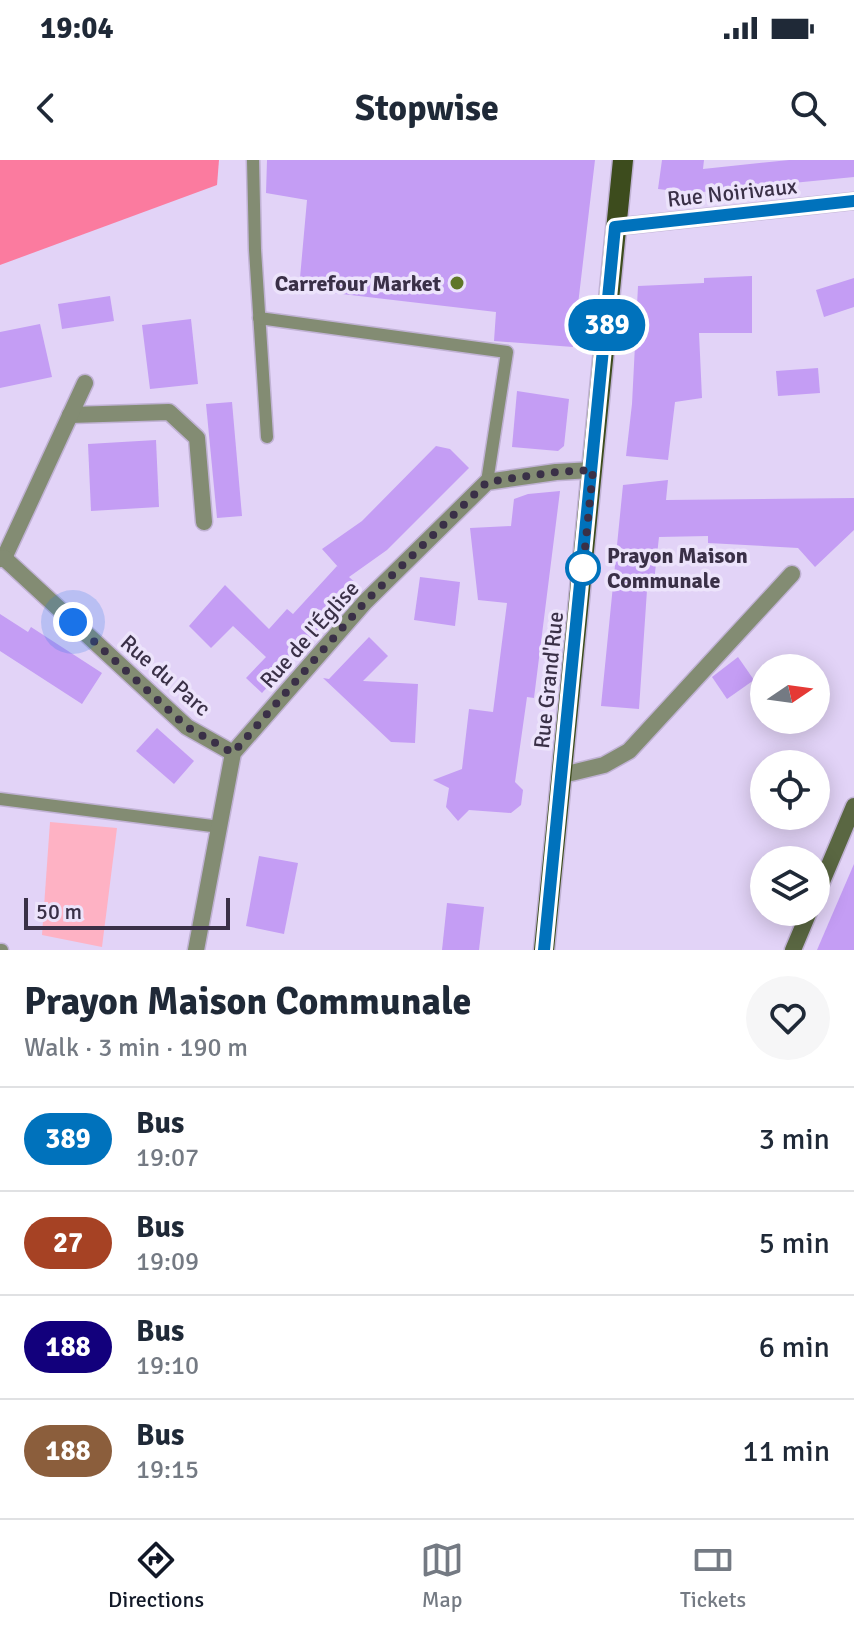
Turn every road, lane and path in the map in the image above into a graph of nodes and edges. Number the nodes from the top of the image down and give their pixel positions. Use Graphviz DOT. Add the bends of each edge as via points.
graph roads {
  1 [pos="253,160"];
  2 [pos="623,160"];
  3 [pos="854,201"];
  4 [pos="615,227"];
  5 [pos="259,318"];
  6 [pos="85,383"];
  7 [pos="70,415"];
  8 [pos="267,437"];
  9 [pos="593,470"];
  10 [pos="487,482"];
  11 [pos="204,522"];
  12 [pos="2,558"];
  13 [pos="792,574"];
  14 [pos="233,753"];
  15 [pos="563,775"];
  16 [pos="0,799"];
  17 [pos="854,806"];
  18 [pos="220,827"];
  19 [pos="830,863"];
  20 [pos="803,926"];
  21 [pos="196,950"];
  22 [pos="544,950"];
  23 [pos="793,950"];
  1 -- 5 [label="lane"];
  2 -- 4 [label="main road, Rue Grand'Rue"];
  3 -- 4 [label="main road, Rue Noirivaux"];
  4 -- 9 [label="main road, Rue Grand'Rue"];
  5 -- 8 [label="lane"];
  5 -- 10 [label="lane" via="507,352"];
  6 -- 7 [label="street, Rue du Parc"];
  7 -- 11 [label="street" via="169,412 197,438"];
  7 -- 12 [label="street, Rue du Parc"];
  9 -- 10 [label="street"];
  9 -- 15 [label="main road, Rue Grand'Rue"];
  10 -- 14 [label="street, Rue de l'Église" via="365,602"];
  12 -- 14 [label="street, Rue du Parc" via="187,727"];
  13 -- 15 [label="street, Rue Grand'Rue" via="629,751 604,765"];
  14 -- 18 [label="street"];
  15 -- 22 [label="main road, Rue Grand'Rue"];
  16 -- 18 [label="lane"];
  17 -- 19 [label="main road"];
  18 -- 21 [label="street"];
  20 -- 23 [label="main road"];
}
